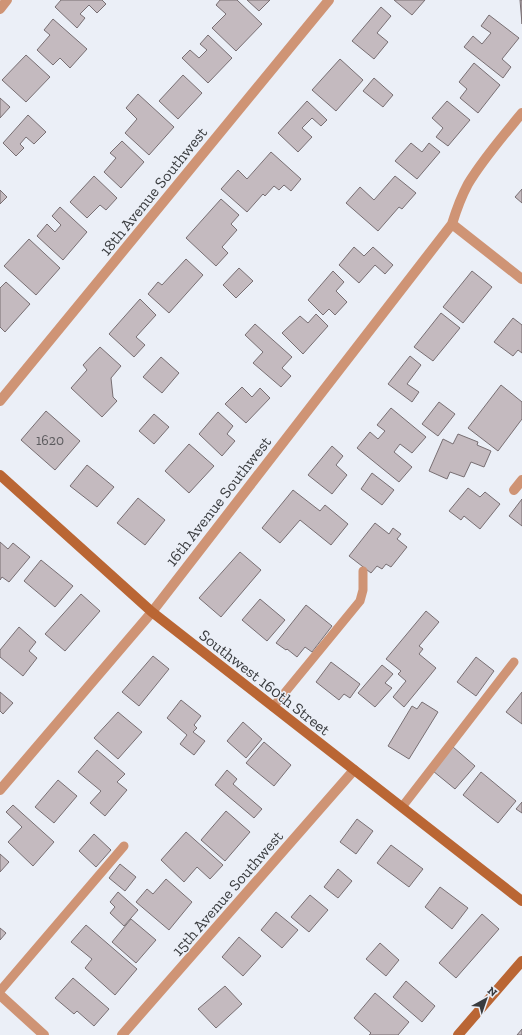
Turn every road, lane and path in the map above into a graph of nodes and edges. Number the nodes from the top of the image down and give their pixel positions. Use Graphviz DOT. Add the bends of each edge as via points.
graph roads {
  1 [pos="7,0"];
  2 [pos="329,0"];
  3 [pos="0,9"];
  4 [pos="522,113"];
  5 [pos="452,224"];
  6 [pos="522,279"];
  7 [pos="0,401"];
  8 [pos="0,475"];
  9 [pos="522,480"];
  10 [pos="514,490"];
  11 [pos="363,571"];
  12 [pos="152,612"];
  13 [pos="514,662"];
  14 [pos="273,707"];
  15 [pos="354,770"];
  16 [pos="0,790"];
  17 [pos="402,807"];
  18 [pos="124,846"];
  19 [pos="522,901"];
  20 [pos="522,961"];
  21 [pos="0,991"];
  22 [pos="0,995"];
  23 [pos="44,1035"];
  24 [pos="122,1035"];
  25 [pos="458,1035"];
  1 -- 3 [label="street"];
  2 -- 7 [label="street, 18th Avenue Southwest"];
  4 -- 5 [label="street" via="468,185"];
  5 -- 6 [label="street"];
  5 -- 12 [label="street, 16th Avenue Southwest"];
  8 -- 12 [label="street, Southwest 160th Street"];
  9 -- 10 [label="street"];
  11 -- 14 [label="lane" via="360,601"];
  12 -- 14 [label="street, Southwest 160th Street"];
  12 -- 16 [label="street, 16th Avenue Southwest"];
  13 -- 17 [label="lane"];
  14 -- 15 [label="street, Southwest 160th Street"];
  15 -- 17 [label="street, Southwest 160th Street"];
  15 -- 24 [label="street, 15th Avenue Southwest"];
  17 -- 19 [label="street, Southwest 160th Street"];
  18 -- 21 [label="lane"];
  20 -- 25 [label="street"];
  22 -- 23 [label="street"];
}
